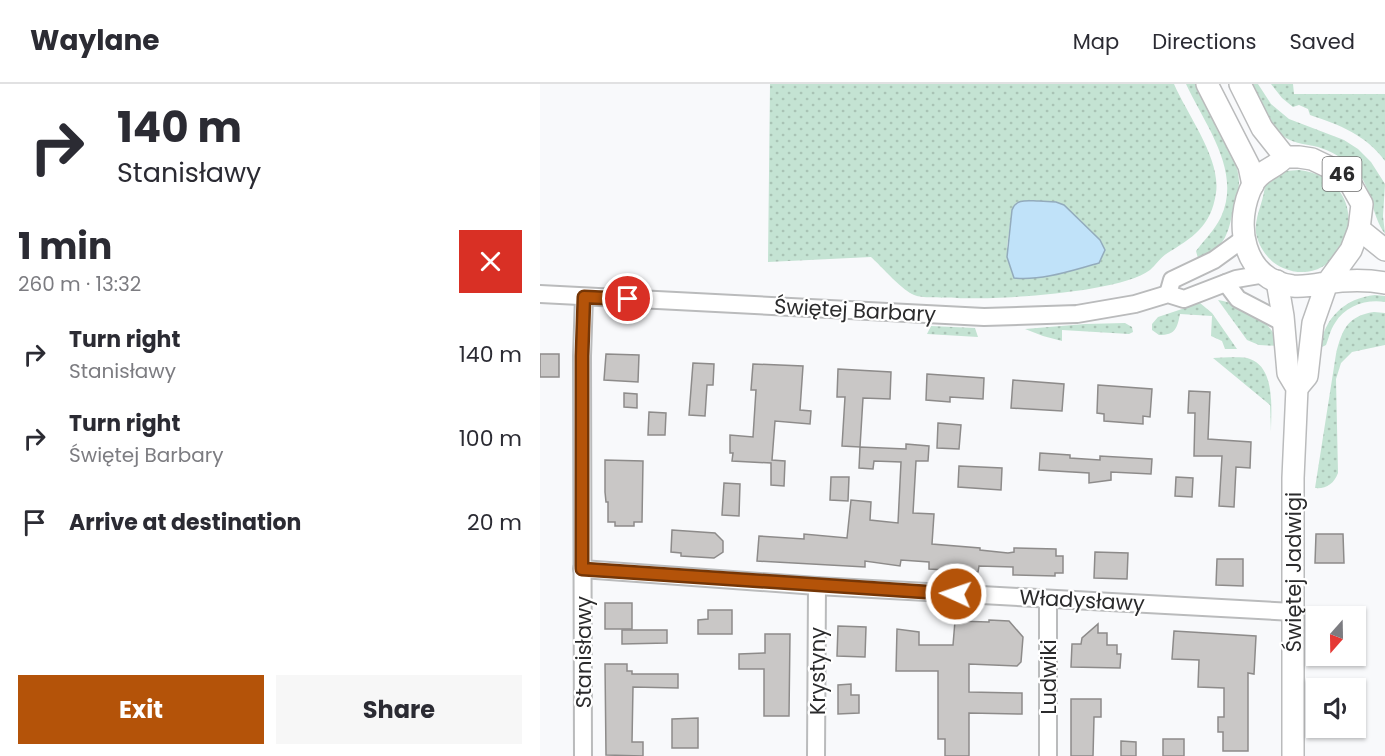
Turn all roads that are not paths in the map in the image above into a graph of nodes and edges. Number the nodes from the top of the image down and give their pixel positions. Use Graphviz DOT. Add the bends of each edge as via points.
graph roads {
  1 [pos="1207,84"];
  2 [pos="1240,84"];
  3 [pos="1285,157"];
  4 [pos="1253,184"];
  5 [pos="1359,229"];
  6 [pos="1243,239"];
  7 [pos="1385,250"];
  8 [pos="1271,278"];
  9 [pos="1327,283"];
  10 [pos="1385,283"];
  11 [pos="1226,284"];
  12 [pos="540,294"];
  13 [pos="1168,294"];
  14 [pos="584,297"];
  15 [pos="1284,323"];
  16 [pos="1297,388"];
  17 [pos="582,569"];
  18 [pos="817,586"];
  19 [pos="1048,599"];
  20 [pos="1293,612"];
  21 [pos="583,756"];
  22 [pos="816,756"];
  23 [pos="1048,756"];
  24 [pos="1293,756"];
  1 -- 4 [label="main road" via="1249,166"];
  2 -- 3 [label="main road" via="1262,128"];
  3 -- 4 [label="main road"];
  3 -- 5 [label="main road, 46" via="1299,156 1326,164 1349,181 1362,204"];
  4 -- 6 [label="main road" via="1244,215"];
  5 -- 7 [label="main road"];
  5 -- 9 [label="main road, 46" via="1351,250"];
  6 -- 8 [label="main road" via="1257,267"];
  6 -- 13 [label="street" via="1214,260 1172,280"];
  8 -- 9 [label="main road" via="1292,286"];
  8 -- 11 [label="street, Świętej Barbary" via="1236,279"];
  8 -- 15 [label="main road, Świętej Jadwigi"];
  9 -- 10 [label="main road"];
  9 -- 16 [label="main road, Świętej Jadwigi" via="1313,323 1307,376"];
  11 -- 13 [label="street, Świętej Barbary" via="1184,298"];
  11 -- 15 [label="street" via="1238,299"];
  12 -- 14 [label="street, Świętej Barbary"];
  13 -- 14 [label="street, Świętej Barbary" via="1077,314 984,317"];
  14 -- 17 [label="street, Stanisławy"];
  15 -- 16 [label="main road, Świętej Jadwigi" via="1288,374"];
  16 -- 20 [label="main road, Świętej Jadwigi"];
  17 -- 18 [label="street, Władysławy"];
  17 -- 21 [label="street, Stanisławy"];
  18 -- 19 [label="street, Władysławy"];
  18 -- 22 [label="street, Krystyny"];
  19 -- 20 [label="street, Władysławy"];
  19 -- 23 [label="street, Ludwiki"];
  20 -- 24 [label="main road, Świętej Jadwigi"];
}
